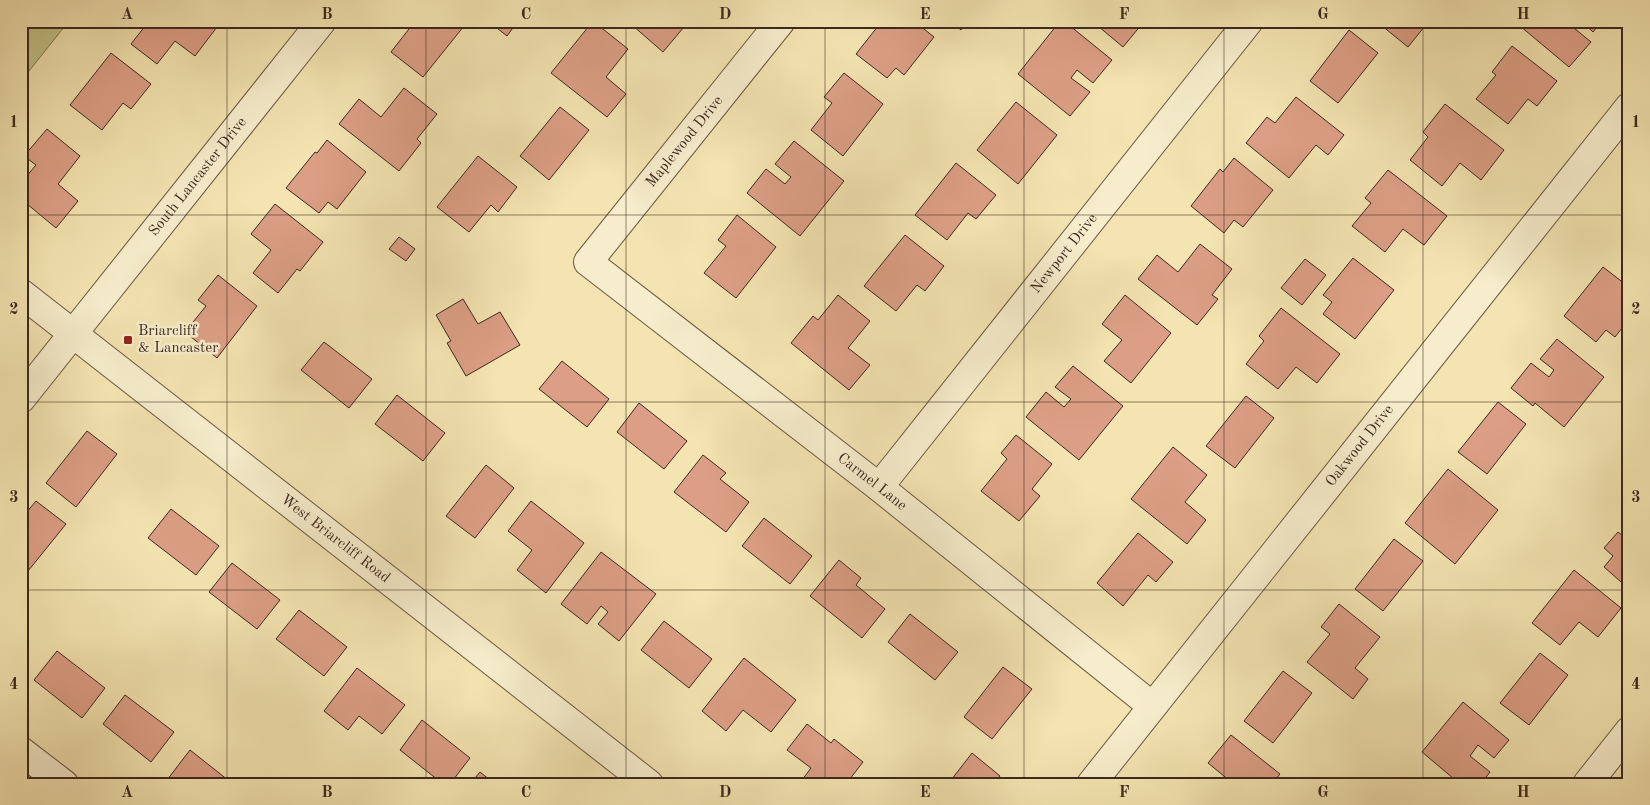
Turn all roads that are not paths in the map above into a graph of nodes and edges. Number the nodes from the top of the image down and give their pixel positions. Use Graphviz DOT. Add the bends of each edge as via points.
graph roads {
  1 [pos="322,21"];
  2 [pos="781,21"];
  3 [pos="1249,21"];
  4 [pos="1629,107"];
  5 [pos="588,262"];
  6 [pos="21,293"];
  7 [pos="74,334"];
  8 [pos="21,399"];
  9 [pos="878,487"];
  10 [pos="1152,706"];
  11 [pos="1629,731"];
  12 [pos="21,751"];
  13 [pos="64,784"];
  14 [pos="649,784"];
  15 [pos="1091,784"];
  16 [pos="1586,784"];
  1 -- 7 [label="street, South Lancaster Drive"];
  2 -- 5 [label="street, Maplewood Drive"];
  3 -- 9 [label="street, Newport Drive"];
  4 -- 10 [label="street, Oakwood Drive"];
  5 -- 9 [label="street, Carmel Lane"];
  6 -- 7 [label="street, West Briarcliff Road"];
  7 -- 8 [label="street, South Lancaster Drive"];
  7 -- 14 [label="street, West Briarcliff Road"];
  9 -- 10 [label="street, Carmel Lane"];
  10 -- 15 [label="street, Oakwood Drive"];
  11 -- 16 [label="street"];
  12 -- 13 [label="street"];
}
